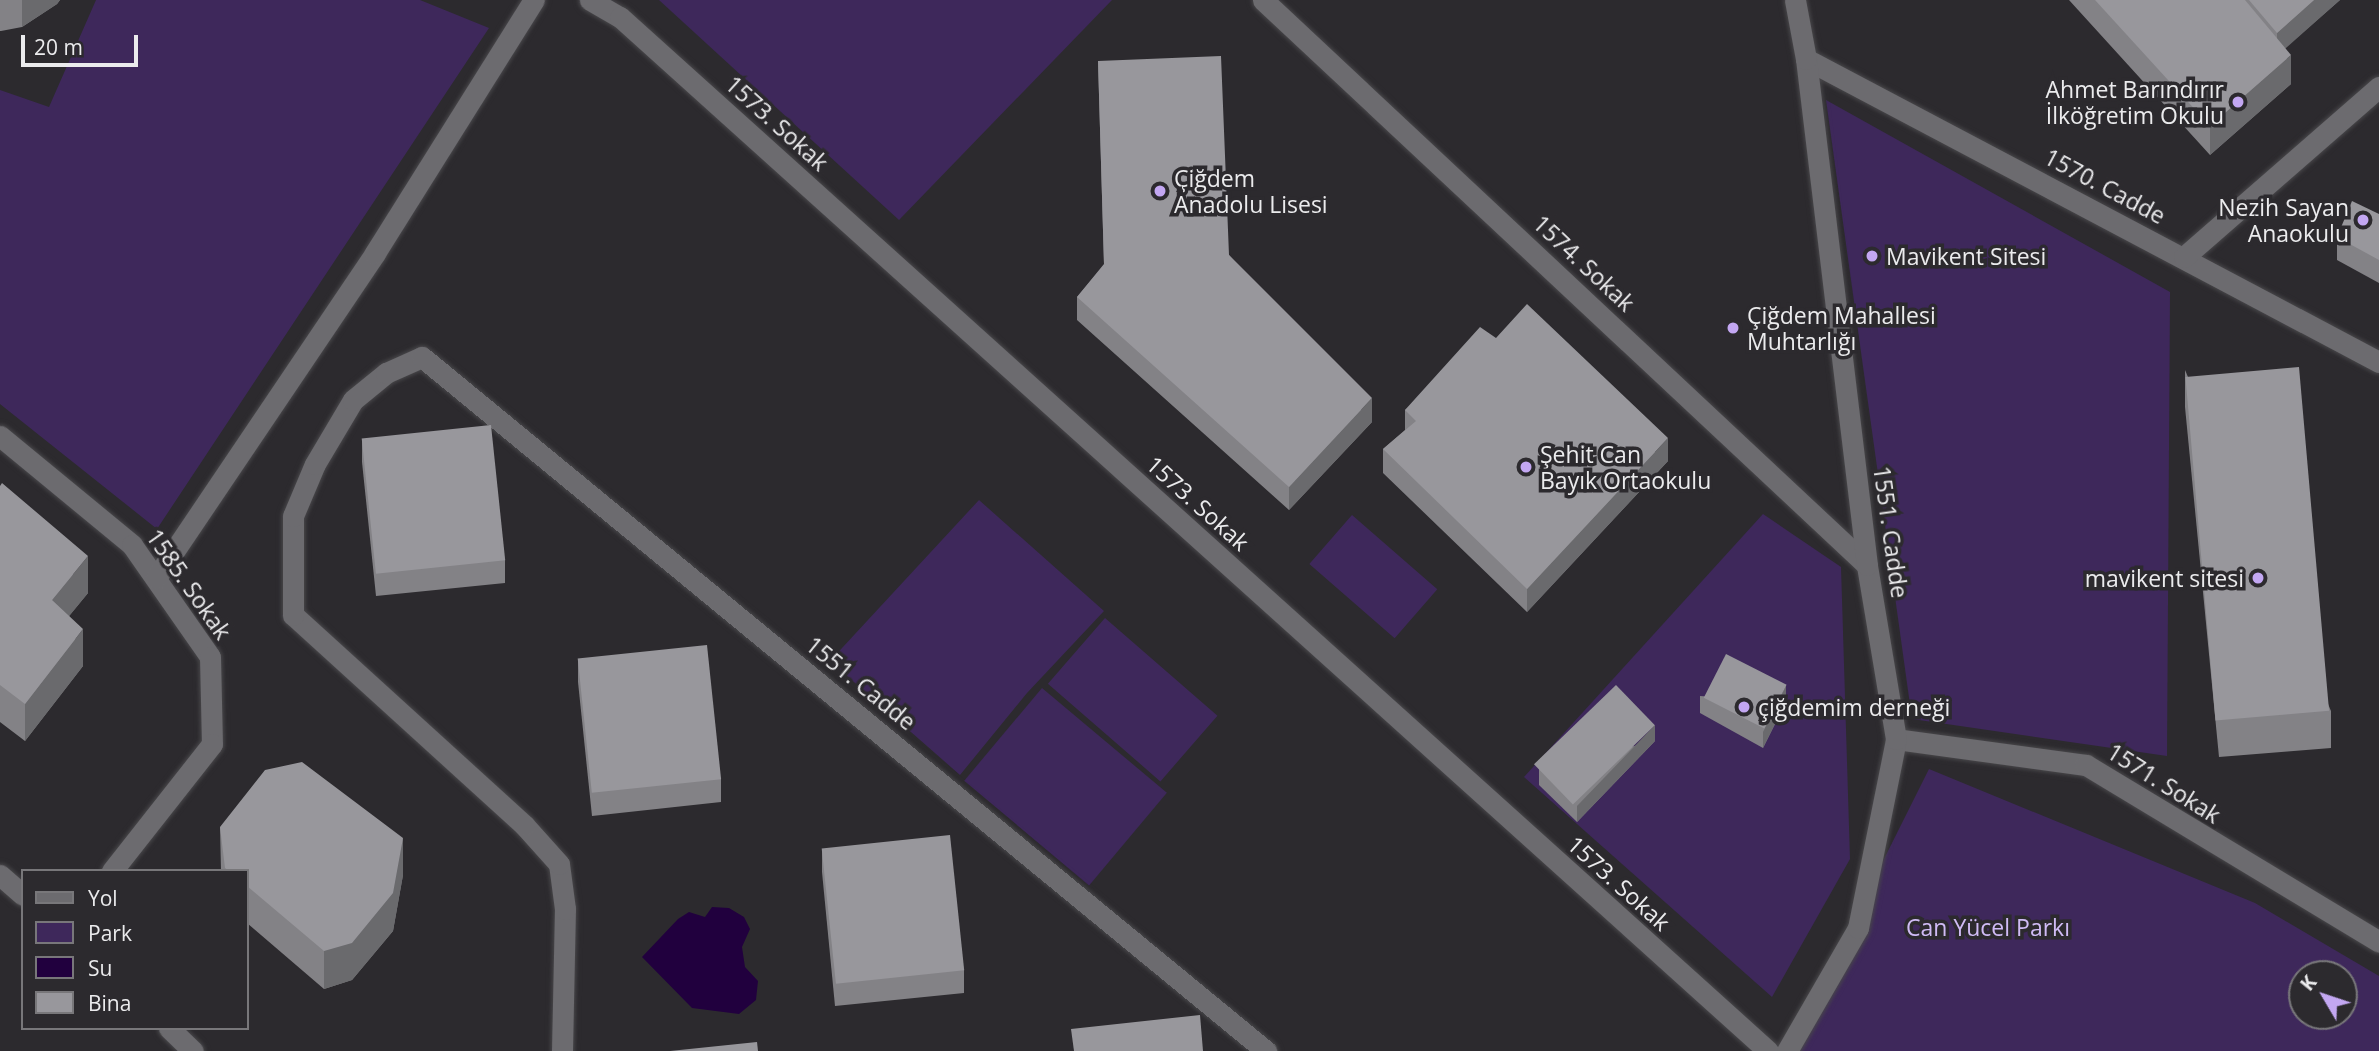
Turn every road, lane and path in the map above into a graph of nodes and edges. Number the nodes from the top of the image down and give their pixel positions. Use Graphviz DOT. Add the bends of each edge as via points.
graph roads {
  1 [pos="534,0"];
  2 [pos="590,0"];
  3 [pos="1264,0"];
  4 [pos="1795,0"];
  5 [pos="1806,59"];
  6 [pos="2379,87"];
  7 [pos="2184,257"];
  8 [pos="2379,362"];
  9 [pos="0,436"];
  10 [pos="1867,565"];
  11 [pos="156,578"];
  12 [pos="1896,739"];
  13 [pos="114,869"];
  14 [pos="0,875"];
  15 [pos="21,893"];
  16 [pos="2379,942"];
  17 [pos="171,1030"];
  18 [pos="193,1051"];
  19 [pos="562,1051"];
  20 [pos="1266,1051"];
  21 [pos="1768,1051"];
  22 [pos="1787,1051"];
  1 -- 11 [label="street" via="375,253"];
  2 -- 21 [label="street, 1573. Sokak" via="620,17"];
  3 -- 10 [label="street, 1574. Sokak"];
  4 -- 5 [label="street, 1551. Cadde"];
  5 -- 7 [label="street, 1570. Cadde"];
  5 -- 10 [label="street, 1551. Cadde"];
  6 -- 7 [label="street"];
  7 -- 8 [label="street, 1570. Cadde"];
  9 -- 11 [label="street, 1585. Sokak" via="132,545"];
  10 -- 12 [label="street, 1551. Cadde"];
  11 -- 13 [label="street, 1585. Sokak" via="210,657 212,744"];
  12 -- 16 [label="street, 1571. Sokak" via="2086,765"];
  12 -- 22 [label="street, 1551. Cadde" via="1858,928"];
  14 -- 15 [label="street"];
  17 -- 18 [label="street"];
  19 -- 20 [label="street, 1551. Cadde" via="565,909 559,864 524,825 293,615 293,516 315,464 353,400 386,373 422,356"];
}
